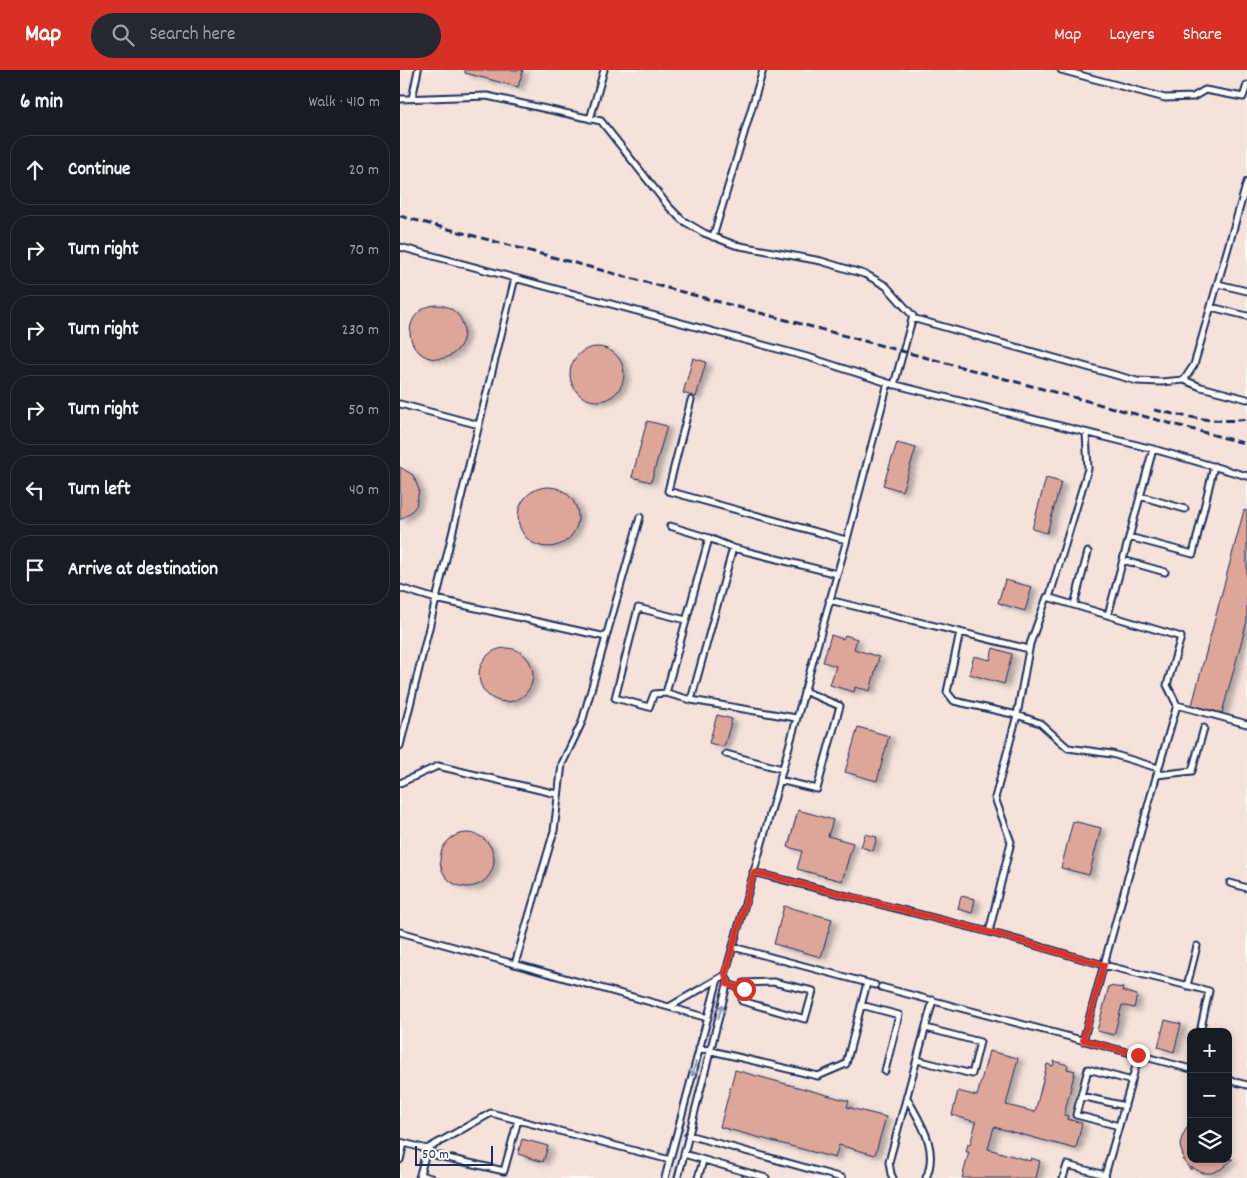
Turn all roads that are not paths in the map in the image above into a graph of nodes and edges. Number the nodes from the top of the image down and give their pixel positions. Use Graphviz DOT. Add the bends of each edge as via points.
graph roads {
  1 [pos="418,70"];
  2 [pos="604,70"];
  3 [pos="763,70"];
  4 [pos="1061,70"];
  5 [pos="1247,84"];
  6 [pos="412,98"];
  7 [pos="400,99"];
  8 [pos="590,119"];
  9 [pos="1247,182"];
  10 [pos="713,237"];
  11 [pos="400,247"];
  12 [pos="515,278"];
  13 [pos="1218,284"];
  14 [pos="1247,290"];
  15 [pos="1211,306"];
  16 [pos="1247,316"];
  17 [pos="912,318"];
  18 [pos="1184,380"];
  19 [pos="888,383"];
  20 [pos="894,385"];
  21 [pos="1247,399"];
  22 [pos="691,400"];
  23 [pos="400,404"];
  24 [pos="479,425"];
  25 [pos="1086,433"];
  26 [pos="1153,450"];
  27 [pos="1214,466"];
  28 [pos="1247,476"];
  29 [pos="1140,496"];
  30 [pos="1185,509"];
  31 [pos="640,517"];
  32 [pos="670,526"];
  33 [pos="1129,537"];
  34 [pos="709,538"];
  35 [pos="846,540"];
  36 [pos="733,548"];
  37 [pos="1088,552"];
  38 [pos="1123,560"];
  39 [pos="1165,572"];
  40 [pos="837,574"];
  41 [pos="400,588"];
  42 [pos="1050,598"];
  43 [pos="436,599"];
  44 [pos="830,600"];
  45 [pos="1074,605"];
  46 [pos="1108,615"];
  47 [pos="686,620"];
  48 [pos="960,632"];
  49 [pos="606,637"];
  50 [pos="1029,648"];
  51 [pos="804,691"];
  52 [pos="666,693"];
  53 [pos="691,700"];
  54 [pos="1177,705"];
  55 [pos="1017,715"];
  56 [pos="796,718"];
  57 [pos="1247,724"];
  58 [pos="1204,728"];
  59 [pos="400,746"];
  60 [pos="726,754"];
  61 [pos="782,768"];
  62 [pos="1158,768"];
  63 [pos="1157,775"];
  64 [pos="779,780"];
  65 [pos="400,783"];
  66 [pos="557,794"];
  67 [pos="754,872"];
  68 [pos="1230,883"];
  69 [pos="1247,888"];
  70 [pos="400,932"];
  71 [pos="989,932"];
  72 [pos="1197,946"];
  73 [pos="732,947"];
  74 [pos="515,964"];
  75 [pos="1104,965"];
  76 [pos="725,975"];
  77 [pos="718,979"];
  78 [pos="867,983"];
  79 [pos="727,984"];
  80 [pos="1187,986"];
  81 [pos="744,989"];
  82 [pos="933,1000"];
  83 [pos="861,1005"];
  84 [pos="670,1007"];
  85 [pos="708,1018"];
  86 [pos="926,1028"];
  87 [pos="1201,1028"];
  88 [pos="1083,1040"];
  89 [pos="699,1048"];
  90 [pos="709,1050"];
  91 [pos="1138,1055"];
  92 [pos="917,1060"];
  93 [pos="1187,1068"];
  94 [pos="885,1071"];
  95 [pos="1132,1080"];
  96 [pos="1232,1081"];
  97 [pos="1247,1085"];
  98 [pos="1081,1096"];
  99 [pos="907,1097"];
  100 [pos="1124,1106"];
  101 [pos="518,1120"];
  102 [pos="1119,1126"];
  103 [pos="688,1136"];
  104 [pos="402,1143"];
  105 [pos="427,1151"];
  106 [pos="684,1154"];
  107 [pos="400,1160"];
  108 [pos="670,1160"];
  109 [pos="703,1161"];
  110 [pos="419,1176"];
  111 [pos="828,1176"];
  112 [pos="1106,1177"];
  113 [pos="431,1178"];
  114 [pos="665,1178"];
  115 [pos="678,1178"];
  116 [pos="698,1178"];
  117 [pos="766,1178"];
  118 [pos="842,1178"];
  119 [pos="893,1178"];
  120 [pos="926,1178"];
  121 [pos="1063,1178"];
  1 -- 6 [label="lane"];
  2 -- 8 [label="lane"];
  3 -- 10 [label="lane"];
  4 -- 5 [label="lane" via="1165,98 1193,97 1205,90 1243,97"];
  6 -- 7 [label="lane"];
  6 -- 8 [label="lane" via="487,96"];
  8 -- 10 [label="lane" via="601,121 682,220"];
  9 -- 13 [label="lane"];
  10 -- 17 [label="lane" via="735,245 821,261 867,275 886,286"];
  11 -- 12 [label="lane"];
  12 -- 19 [label="lane" via="810,358"];
  12 -- 24 [label="lane"];
  13 -- 14 [label="lane"];
  13 -- 15 [label="lane"];
  15 -- 16 [label="lane"];
  15 -- 18 [label="lane" via="1194,366"];
  17 -- 18 [label="lane" via="1137,381"];
  17 -- 20 [label="lane"];
  18 -- 21 [label="lane"];
  19 -- 20 [label="lane"];
  19 -- 35 [label="lane"];
  20 -- 25 [label="lane"];
  22 -- 35 [label="lane" via="668,491"];
  23 -- 24 [label="lane"];
  24 -- 43 [label="lane"];
  25 -- 26 [label="lane"];
  25 -- 42 [label="lane" via="1088,470"];
  26 -- 27 [label="lane"];
  26 -- 29 [label="lane"];
  27 -- 28 [label="lane"];
  27 -- 33 [label="lane" via="1193,554"];
  29 -- 30 [label="lane"];
  29 -- 33 [label="lane"];
  31 -- 49 [label="lane"];
  32 -- 34 [label="lane"];
  33 -- 38 [label="lane"];
  34 -- 36 [label="lane"];
  34 -- 47 [label="lane"];
  35 -- 40 [label="lane"];
  36 -- 40 [label="lane"];
  36 -- 53 [label="lane"];
  37 -- 45 [label="lane"];
  38 -- 39 [label="lane"];
  38 -- 46 [label="lane"];
  40 -- 44 [label="lane"];
  41 -- 43 [label="lane"];
  42 -- 45 [label="lane"];
  42 -- 50 [label="lane" via="1047,597"];
  43 -- 49 [label="lane"];
  43 -- 59 [label="lane"];
  44 -- 48 [label="lane"];
  44 -- 51 [label="lane"];
  45 -- 46 [label="lane"];
  46 -- 54 [label="lane" via="1181,637 1167,685"];
  47 -- 52 [label="lane"];
  47 -- 52 [label="lane" via="638,608 615,698 649,706 654,694"];
  48 -- 50 [label="lane"];
  48 -- 55 [label="lane" via="947,692 954,701"];
  49 -- 66 [label="lane" via="582,722 562,764"];
  50 -- 55 [label="lane"];
  51 -- 56 [label="lane"];
  51 -- 64 [label="lane" via="840,706 817,789"];
  52 -- 53 [label="lane"];
  53 -- 56 [label="lane"];
  54 -- 57 [label="lane"];
  54 -- 62 [label="lane"];
  55 -- 62 [label="lane" via="1040,724 1068,748 1112,754"];
  55 -- 71 [label="lane" via="995,798 1011,842"];
  56 -- 61 [label="lane"];
  58 -- 63 [label="lane" via="1192,770"];
  60 -- 61 [label="lane"];
  61 -- 64 [label="lane"];
  62 -- 63 [label="lane"];
  63 -- 75 [label="lane"];
  64 -- 67 [label="lane"];
  65 -- 66 [label="lane" via="438,766"];
  66 -- 74 [label="lane" via="554,831"];
  67 -- 71 [label="lane"];
  67 -- 73 [label="lane"];
  68 -- 69 [label="lane"];
  70 -- 74 [label="lane"];
  71 -- 75 [label="lane"];
  72 -- 80 [label="lane"];
  73 -- 76 [label="lane"];
  73 -- 78 [label="lane"];
  74 -- 84 [label="lane"];
  75 -- 80 [label="lane"];
  75 -- 88 [label="lane"];
  76 -- 77 [label="lane"];
  76 -- 79 [label="lane"];
  77 -- 84 [label="lane"];
  77 -- 85 [label="lane"];
  78 -- 82 [label="lane"];
  78 -- 83 [label="lane"];
  79 -- 81 [label="lane"];
  90 -- 79 [label="lane, one-way"];
  80 -- 87 [label="lane" via="1210,991"];
  81 -- 81 [label="lane" via="742,1001 805,1019 813,991 773,982 744,983"];
  82 -- 86 [label="lane"];
  82 -- 88 [label="lane"];
  83 -- 90 [label="lane" via="846,1064 818,1076"];
  83 -- 94 [label="lane" via="899,1016"];
  84 -- 85 [label="lane"];
  85 -- 89 [label="lane"];
  86 -- 92 [label="lane"];
  86 -- 92 [label="lane" via="980,1042 972,1074"];
  88 -- 91 [label="lane"];
  89 -- 90 [label="lane"];
  89 -- 108 [label="lane, one-way"];
  90 -- 103 [label="lane"];
  91 -- 93 [label="lane"];
  91 -- 95 [label="lane"];
  92 -- 99 [label="lane"];
  95 -- 98 [label="lane" via="1088,1070"];
  95 -- 100 [label="lane"];
  96 -- 97 [label="lane"];
  98 -- 100 [label="lane"];
  98 -- 102 [label="lane" via="1076,1115"];
  99 -- 119 [label="lane" via="889,1162"];
  99 -- 120 [label="lane" via="926,1133 930,1149 931,1166"];
  100 -- 102 [label="lane"];
  101 -- 105 [label="lane" via="491,1113"];
  101 -- 105 [label="lane" via="504,1171"];
  101 -- 108 [label="lane"];
  102 -- 112 [label="lane"];
  103 -- 106 [label="lane"];
  103 -- 111 [label="lane"];
  104 -- 105 [label="lane"];
  104 -- 107 [label="lane"];
  105 -- 110 [label="lane"];
  106 -- 109 [label="lane"];
  106 -- 115 [label="lane"];
  108 -- 114 [label="lane"];
  109 -- 116 [label="lane"];
  109 -- 117 [label="lane"];
  110 -- 113 [label="lane"];
  111 -- 118 [label="lane"];
  112 -- 121 [label="lane" via="1067,1165"];
}
